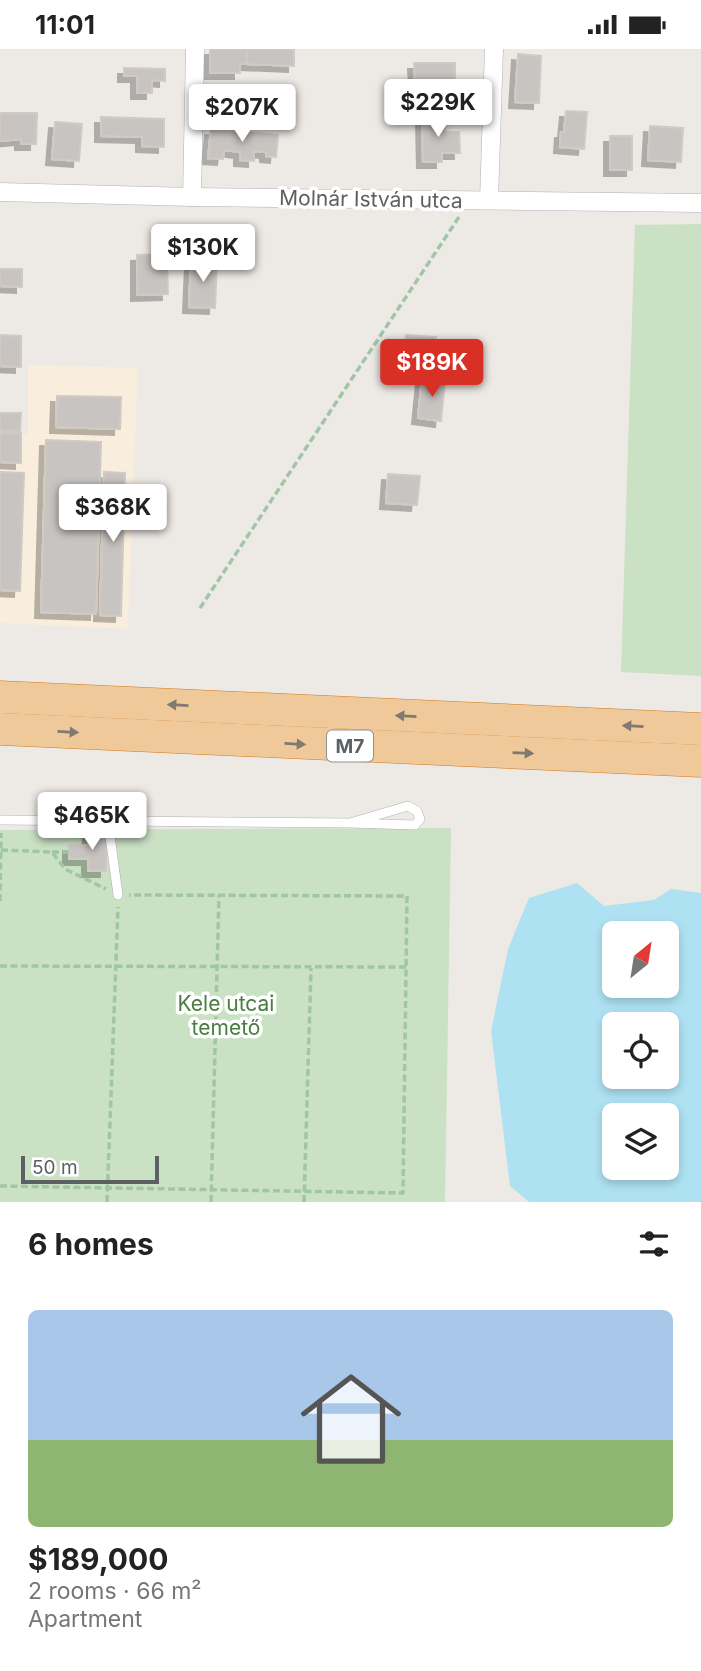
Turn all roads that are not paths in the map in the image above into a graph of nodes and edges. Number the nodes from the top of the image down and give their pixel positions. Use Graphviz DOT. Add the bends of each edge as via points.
graph roads {
  1 [pos="195,49"];
  2 [pos="494,49"];
  3 [pos="0,192"];
  4 [pos="192,197"];
  5 [pos="489,200"];
  6 [pos="701,203"];
  7 [pos="0,697"];
  8 [pos="0,729"];
  9 [pos="701,729"];
  10 [pos="701,761"];
  11 [pos="1,820"];
  12 [pos="108,821"];
  13 [pos="350,823"];
  14 [pos="118,895"];
  1 -- 4 [label="street"];
  2 -- 5 [label="street"];
  3 -- 4 [label="street, Molnár István utca"];
  4 -- 5 [label="street, Molnár István utca"];
  5 -- 6 [label="street, Molnár István utca"];
  9 -- 7 [label="highway, M7, one-way"];
  8 -- 10 [label="highway, M7, one-way"];
  11 -- 12 [label="lane"];
  12 -- 13 [label="lane"];
  12 -- 14 [label="lane"];
  13 -- 13 [label="lane" via="415,825 420,819 408,806"];
}
